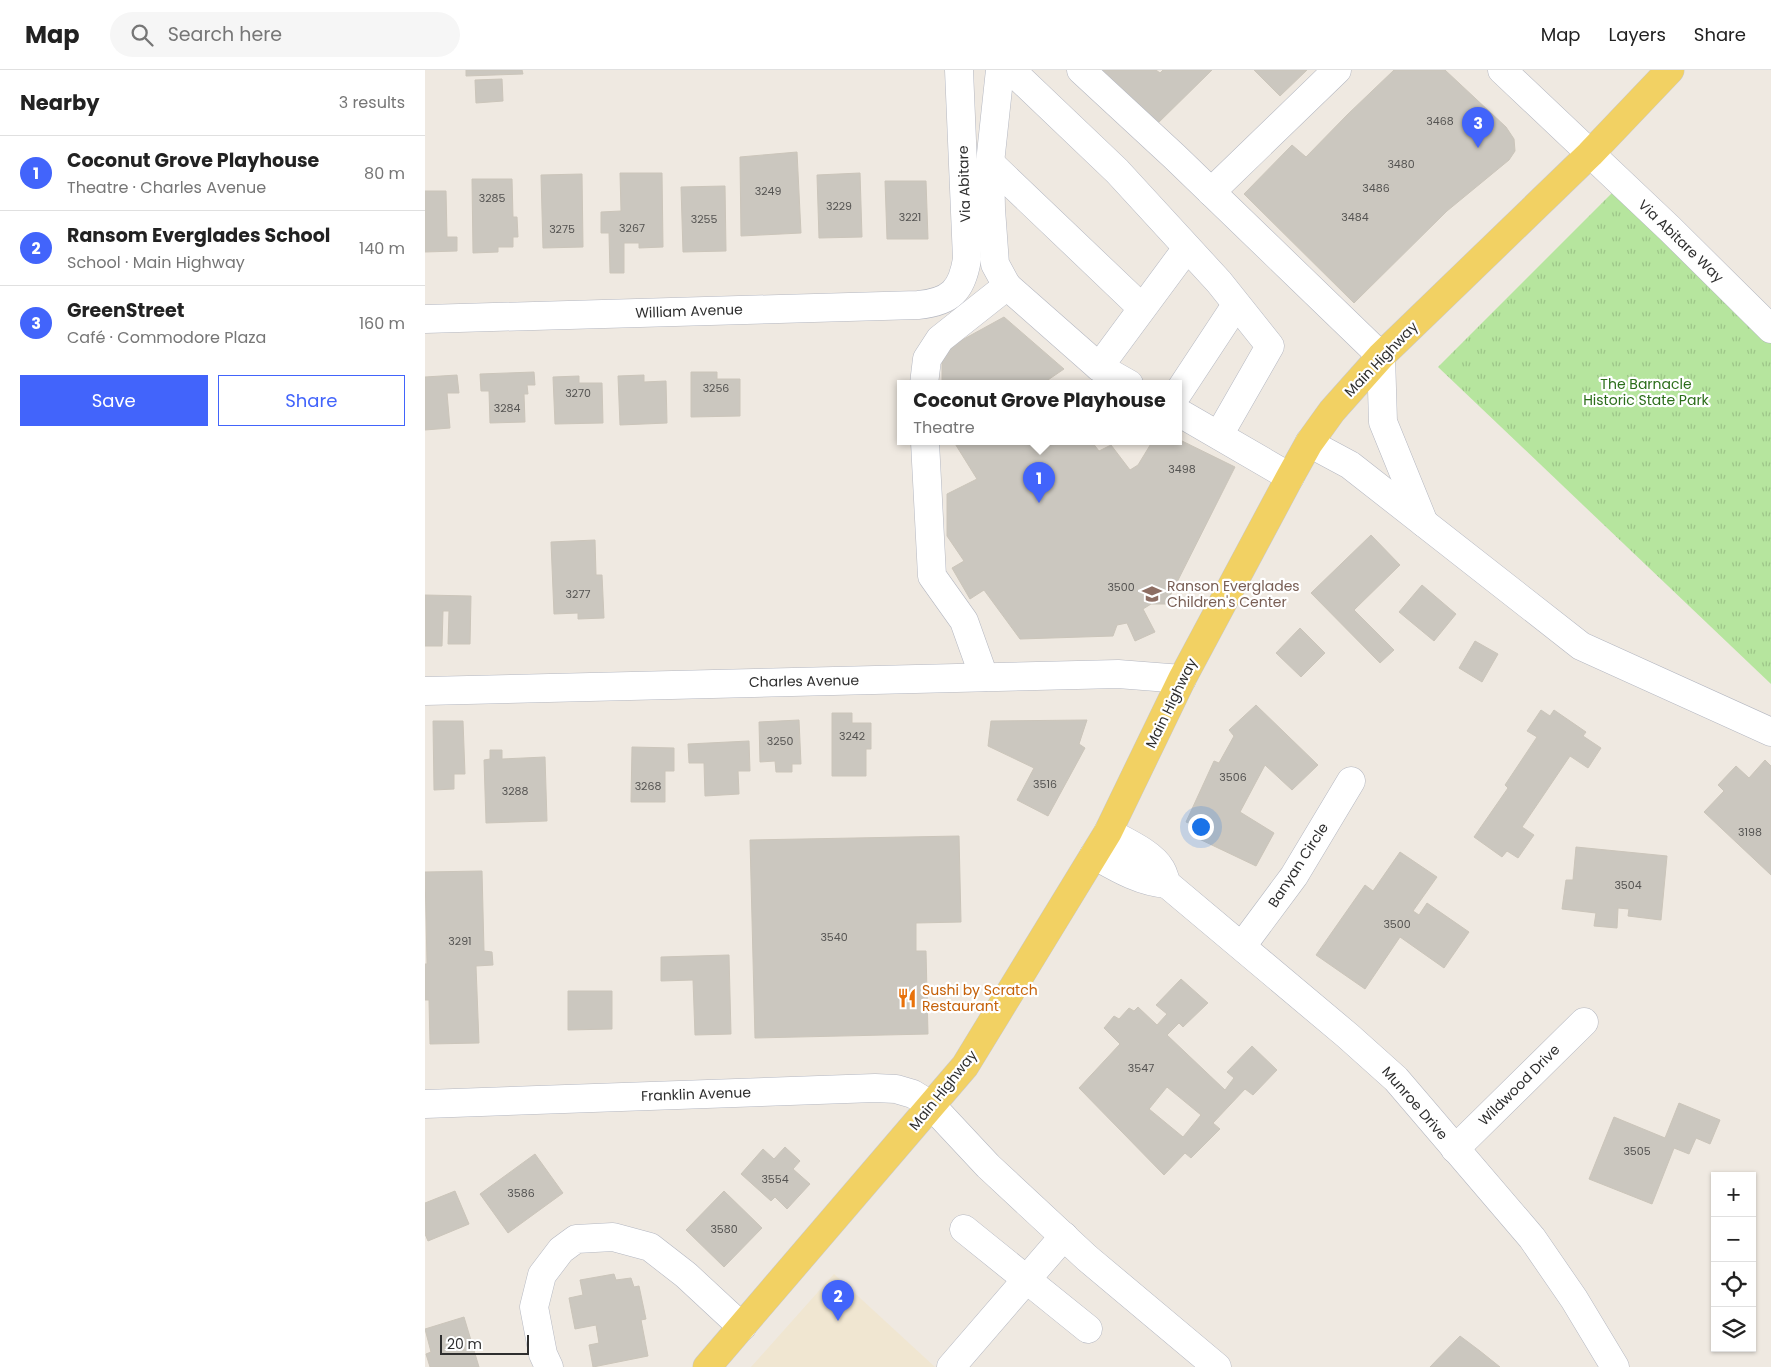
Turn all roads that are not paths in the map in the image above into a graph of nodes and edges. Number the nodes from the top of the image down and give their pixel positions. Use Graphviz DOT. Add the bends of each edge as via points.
graph roads {
  1 [pos="959,70"];
  2 [pos="1000,70"];
  3 [pos="1011,70"];
  4 [pos="1081,70"];
  5 [pos="1337,70"];
  6 [pos="1502,70"];
  7 [pos="1670,70"];
  8 [pos="1590,154"];
  9 [pos="990,163"];
  10 [pos="1211,192"];
  11 [pos="1187,248"];
  12 [pos="1007,286"];
  13 [pos="952,295"];
  14 [pos="1237,304"];
  15 [pos="1142,308"];
  16 [pos="425,319"];
  17 [pos="1771,329"];
  18 [pos="1381,356"];
  19 [pos="1099,367"];
  20 [pos="924,380"];
  21 [pos="1122,380"];
  22 [pos="1182,387"];
  23 [pos="1182,414"];
  24 [pos="1219,435"];
  25 [pos="1309,444"];
  26 [pos="925,445"];
  27 [pos="1290,477"];
  28 [pos="1424,522"];
  29 [pos="984,677"];
  30 [pos="1182,679"];
  31 [pos="425,691"];
  32 [pos="1771,732"];
  33 [pos="1351,781"];
  34 [pos="1108,832"];
  35 [pos="1094,855"];
  36 [pos="1167,884"];
  37 [pos="1242,946"];
  38 [pos="1584,1022"];
  39 [pos="425,1104"];
  40 [pos="931,1106"];
  41 [pos="1455,1149"];
  42 [pos="964,1229"];
  43 [pos="1064,1236"];
  44 [pos="1025,1280"];
  45 [pos="742,1327"];
  46 [pos="1088,1329"];
  47 [pos="549,1367"];
  48 [pos="707,1367"];
  49 [pos="951,1367"];
  50 [pos="1217,1367"];
  51 [pos="1615,1367"];
  1 -- 13 [label="street, Via Abitare" via="967,258 965,273"];
  2 -- 9 [label="street"];
  3 -- 11 [label="street" via="1117,171"];
  4 -- 10 [label="street"];
  5 -- 10 [label="street"];
  6 -- 8 [label="street, Via Abitare Way"];
  7 -- 8 [label="main road, Main Highway"];
  8 -- 17 [label="street, Via Abitare Way"];
  8 -- 18 [label="main road, Main Highway"];
  9 -- 12 [label="street" via="995,264"];
  9 -- 15 [label="street"];
  10 -- 18 [label="street"];
  11 -- 14 [label="street"];
  11 -- 15 [label="street"];
  12 -- 19 [label="street"];
  12 -- 20 [label="street" via="940,339 927,359"];
  13 -- 16 [label="street, William Avenue" via="941,301 919,304"];
  14 -- 22 [label="street"];
  14 -- 24 [label="street" via="1270,346"];
  15 -- 19 [label="street"];
  18 -- 25 [label="main road, Main Highway" via="1332,411"];
  18 -- 28 [label="street" via="1383,422"];
  19 -- 21 [label="street"];
  23 -- 24 [label="street"];
  24 -- 27 [label="street"];
  25 -- 27 [label="main road, Main Highway"];
  25 -- 28 [label="street" via="1350,465"];
  26 -- 29 [label="street" via="932,576 964,621"];
  27 -- 30 [label="main road, Main Highway"];
  28 -- 32 [label="street" via="1581,646"];
  29 -- 30 [label="street, Charles Avenue" via="1118,674"];
  29 -- 31 [label="street, Charles Avenue"];
  30 -- 34 [label="main road, Main Highway"];
  33 -- 37 [label="street, Banyan Circle" via="1294,876"];
  34 -- 35 [label="main road, Main Highway"];
  34 -- 36 [label="street, Munroe Drive" via="1155,862"];
  35 -- 36 [label="street, Munroe Drive" via="1143,880"];
  35 -- 40 [label="main road, Main Highway" via="965,1066"];
  36 -- 37 [label="street, Munroe Drive"];
  37 -- 41 [label="street, Munroe Drive" via="1396,1079"];
  38 -- 41 [label="street, Wildwood Drive"];
  39 -- 40 [label="street, Franklin Avenue" via="875,1088 913,1094"];
  40 -- 43 [label="street, Franklin Avenue" via="988,1166"];
  40 -- 45 [label="main road, Main Highway"];
  41 -- 51 [label="street, Munroe Drive" via="1537,1244"];
  42 -- 44 [label="street"];
  43 -- 44 [label="street"];
  43 -- 50 [label="street, Franklin Avenue"];
  44 -- 46 [label="street"];
  44 -- 49 [label="street"];
  45 -- 47 [label="street" via="687,1274 650,1247 613,1237 576,1240 561,1250 542,1275 534,1307 543,1354"];
  45 -- 48 [label="main road, Main Highway"];
}
